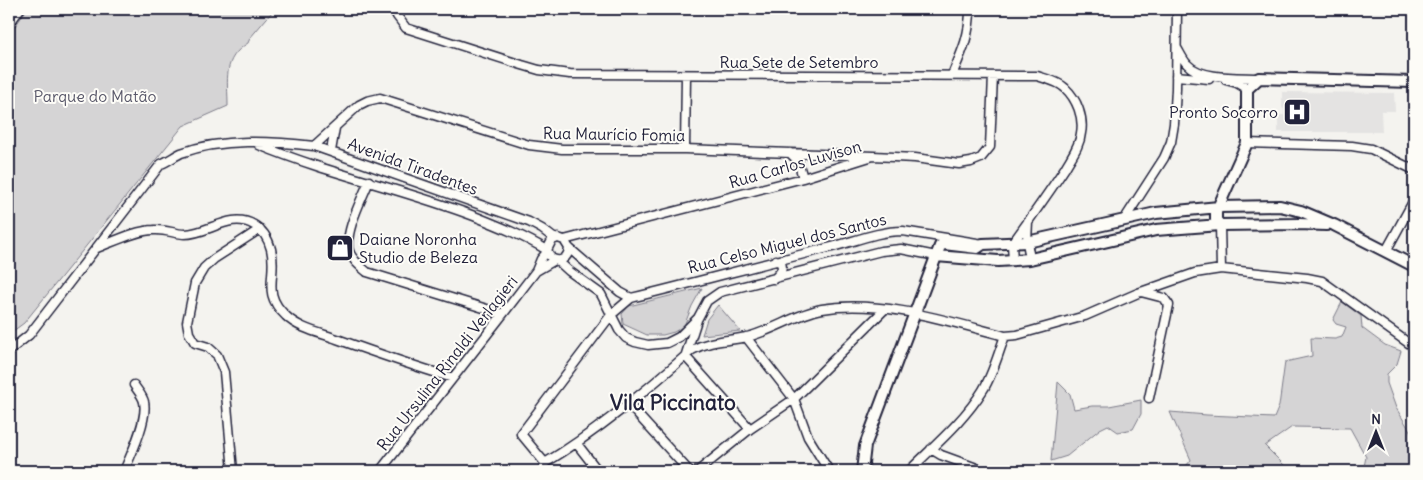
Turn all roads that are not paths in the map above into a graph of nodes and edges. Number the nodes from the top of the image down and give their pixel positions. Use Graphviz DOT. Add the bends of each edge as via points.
graph roads {
  1 [pos="20,9"];
  2 [pos="394,9"];
  3 [pos="970,9"];
  4 [pos="1177,9"];
  5 [pos="9,24"];
  6 [pos="1177,48"];
  7 [pos="686,75"];
  8 [pos="952,75"];
  9 [pos="992,76"];
  10 [pos="1176,76"];
  11 [pos="1259,78"];
  12 [pos="1414,82"];
  13 [pos="1247,89"];
  14 [pos="335,128"];
  15 [pos="255,143"];
  16 [pos="1247,143"];
  17 [pos="294,144"];
  18 [pos="314,146"];
  19 [pos="685,150"];
  20 [pos="331,151"];
  21 [pos="790,153"];
  22 [pos="873,156"];
  23 [pos="290,158"];
  24 [pos="1414,170"];
  25 [pos="803,178"];
  26 [pos="369,181"];
  27 [pos="1414,200"];
  28 [pos="1219,207"];
  29 [pos="1124,220"];
  30 [pos="1028,221"];
  31 [pos="1334,225"];
  32 [pos="1220,226"];
  33 [pos="260,229"];
  34 [pos="1121,235"];
  35 [pos="555,239"];
  36 [pos="564,240"];
  37 [pos="1027,242"];
  38 [pos="983,244"];
  39 [pos="1012,244"];
  40 [pos="97,248"];
  41 [pos="569,248"];
  42 [pos="547,251"];
  43 [pos="1386,251"];
  44 [pos="936,256"];
  45 [pos="1030,259"];
  46 [pos="556,260"];
  47 [pos="776,260"];
  48 [pos="1013,261"];
  49 [pos="1414,266"];
  50 [pos="1221,269"];
  51 [pos="536,271"];
  52 [pos="774,279"];
  53 [pos="1141,292"];
  54 [pos="631,298"];
  55 [pos="885,309"];
  56 [pos="916,313"];
  57 [pos="504,314"];
  58 [pos="611,315"];
  59 [pos="698,318"];
  60 [pos="1005,336"];
  61 [pos="746,337"];
  62 [pos="1414,347"];
  63 [pos="9,351"];
  64 [pos="685,356"];
  65 [pos="453,378"];
  66 [pos="134,384"];
  67 [pos="1149,398"];
  68 [pos="794,399"];
  69 [pos="628,404"];
  70 [pos="750,429"];
  71 [pos="577,444"];
  72 [pos="931,449"];
  73 [pos="544,467"];
  74 [pos="982,470"];
  75 [pos="124,471"];
  76 [pos="233,471"];
  77 [pos="380,471"];
  78 [pos="598,471"];
  79 [pos="689,471"];
  80 [pos="698,471"];
  81 [pos="829,471"];
  82 [pos="862,471"];
  83 [pos="910,471"];
  1 -- 5 [label="street"];
  2 -- 7 [label="street, Rua Sete de Setembro" via="406,28 539,70 570,74"];
  3 -- 8 [label="street" via="966,42"];
  4 -- 6 [label="street"];
  6 -- 10 [label="street"];
  6 -- 11 [label="street" via="1187,65 1196,71 1207,75"];
  7 -- 8 [label="street, Rua Sete de Setembro"];
  7 -- 19 [label="street"];
  8 -- 9 [label="street, Rua Sete de Setembro"];
  9 -- 22 [label="street, Rua Carlos Luvison" via="990,147 981,158 959,164"];
  9 -- 30 [label="street, Rua Sete de Setembro" via="1037,76 1056,82 1075,100 1082,119 1077,149"];
  10 -- 13 [label="street" via="1232,81"];
  10 -- 29 [label="street" via="1170,142 1164,158"];
  11 -- 12 [label="main road"];
  11 -- 13 [label="main road"];
  13 -- 16 [label="main road"];
  14 -- 18 [label="street, Rua Maurício Fomia"];
  14 -- 19 [label="street, Rua Maurício Fomia" via="359,105 380,98 529,145 562,149"];
  14 -- 20 [label="street"];
  15 -- 17 [label="street, Avenida Tiradentes"];
  15 -- 23 [label="street, Avenida Tiradentes"];
  15 -- 40 [label="street, Avenida Tiradentes" via="224,143 181,153 161,164"];
  16 -- 24 [label="street" via="1352,146 1371,150"];
  16 -- 28 [label="main road"];
  17 -- 18 [label="street, Avenida Tiradentes"];
  17 -- 23 [label="street"];
  18 -- 20 [label="street, Avenida Tiradentes"];
  19 -- 21 [label="street, Rua Maurício Fomia"];
  20 -- 35 [label="street, Avenida Tiradentes" via="529,222"];
  21 -- 22 [label="street, Rua Maurício Fomia"];
  21 -- 25 [label="street" via="798,161"];
  22 -- 25 [label="street, Rua Carlos Luvison"];
  23 -- 26 [label="street, Avenida Tiradentes"];
  25 -- 36 [label="street, Rua Carlos Luvison"];
  26 -- 42 [label="street, Avenida Tiradentes" via="503,228"];
  26 -- 57 [label="street" via="349,234 349,251 355,262 367,272"];
  27 -- 43 [label="street"];
  28 -- 29 [label="main road, Rua Celso Miguel dos Santos" via="1156,213"];
  28 -- 31 [label="main road, Rua Celso Miguel dos Santos" via="1280,206"];
  28 -- 32 [label="main road" via="1215,216"];
  29 -- 34 [label="main road" via="1126,231"];
  29 -- 37 [label="main road, Rua Celso Miguel dos Santos"];
  30 -- 37 [label="street"];
  30 -- 39 [label="street, Rua Sete de Setembro"];
  31 -- 32 [label="main road, Rua Celso Miguel dos Santos"];
  31 -- 43 [label="main road, Rua Celso Miguel dos Santos"];
  32 -- 34 [label="main road, Rua Celso Miguel dos Santos"];
  32 -- 50 [label="street"];
  33 -- 40 [label="street" via="246,220 184,234 153,229"];
  33 -- 65 [label="street" via="271,250 272,298 287,318 390,358"];
  33 -- 76 [label="street" via="204,268 195,283 187,322 195,343 208,347 217,356 224,372"];
  34 -- 45 [label="main road, Rua Celso Miguel dos Santos"];
  35 -- 36 [label="street"];
  35 -- 42 [label="street" via="549,243"];
  36 -- 41 [label="street"];
  37 -- 39 [label="main road, Rua Celso Miguel dos Santos"];
  37 -- 45 [label="street"];
  38 -- 39 [label="main road, Rua Celso Miguel dos Santos"];
  38 -- 44 [label="main road" via="977,248 944,244"];
  38 -- 47 [label="street, Rua Celso Miguel dos Santos" via="892,231"];
  39 -- 48 [label="street"];
  40 -- 63 [label="street, Avenida Tiradentes" via="29,335"];
  41 -- 46 [label="street" via="568,255"];
  41 -- 54 [label="street"];
  42 -- 46 [label="street"];
  42 -- 51 [label="street, Rua Ursulina Rinaldi Verlagieri"];
  43 -- 49 [label="main road, Rua Celso Miguel dos Santos"];
  44 -- 48 [label="main road, Rua Celso Miguel dos Santos"];
  44 -- 52 [label="street, Rua Celso Miguel dos Santos" via="901,249 881,251"];
  44 -- 56 [label="main road"];
  45 -- 48 [label="main road, Rua Celso Miguel dos Santos"];
  46 -- 51 [label="street, Rua Ursulina Rinaldi Verlagieri"];
  46 -- 58 [label="street" via="601,294"];
  47 -- 52 [label="street" via="783,266"];
  47 -- 54 [label="street, Rua Celso Miguel dos Santos"];
  50 -- 53 [label="street" via="1196,273"];
  50 -- 62 [label="street" via="1322,281"];
  51 -- 57 [label="street, Rua Ursulina Rinaldi Verlagieri"];
  52 -- 59 [label="street, Rua Celso Miguel dos Santos" via="720,292 707,301"];
  53 -- 60 [label="street" via="1085,316"];
  53 -- 67 [label="street" via="1164,298 1169,305"];
  54 -- 58 [label="street"];
  55 -- 56 [label="street"];
  55 -- 61 [label="street" via="842,306 819,310"];
  55 -- 68 [label="street"];
  56 -- 60 [label="street"];
  56 -- 82 [label="main road" via="865,446"];
  57 -- 65 [label="street, Rua Ursulina Rinaldi Verlagieri"];
  58 -- 59 [label="street, Rua Celso Miguel dos Santos" via="626,338 648,345 679,338"];
  58 -- 73 [label="street" via="521,434"];
  59 -- 64 [label="street"];
  60 -- 72 [label="street" via="984,389 972,407"];
  61 -- 64 [label="street" via="703,344"];
  61 -- 68 [label="street"];
  64 -- 69 [label="street"];
  64 -- 70 [label="street"];
  65 -- 77 [label="street, Rua Ursulina Rinaldi Verlagieri"];
  66 -- 75 [label="street" via="144,401 144,411 137,441"];
  68 -- 70 [label="street"];
  68 -- 81 [label="street" via="808,437"];
  69 -- 71 [label="street"];
  69 -- 79 [label="street"];
  70 -- 80 [label="street"];
  71 -- 73 [label="street"];
  71 -- 78 [label="street"];
  72 -- 74 [label="street"];
  72 -- 83 [label="street"];
}
